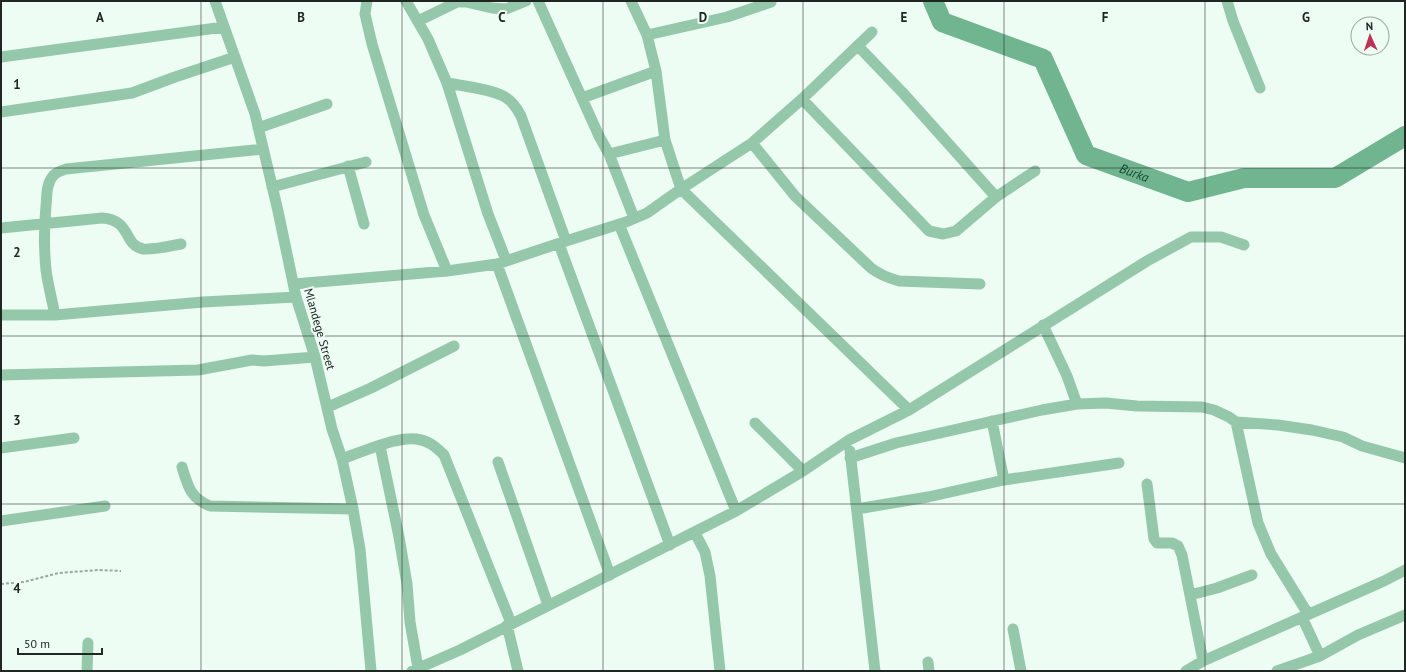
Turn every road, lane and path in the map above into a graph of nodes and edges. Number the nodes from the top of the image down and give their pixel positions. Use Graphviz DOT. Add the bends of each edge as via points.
graph roads {
  1 [pos="215,1"];
  2 [pos="367,1"];
  3 [pos="406,1"];
  4 [pos="526,1"];
  5 [pos="538,1"];
  6 [pos="631,1"];
  7 [pos="1227,1"];
  8 [pos="456,2"];
  9 [pos="771,2"];
  10 [pos="418,21"];
  11 [pos="224,27"];
  12 [pos="872,32"];
  13 [pos="647,35"];
  14 [pos="858,46"];
  15 [pos="1,57"];
  16 [pos="235,57"];
  17 [pos="656,71"];
  18 [pos="447,83"];
  19 [pos="1260,88"];
  20 [pos="582,98"];
  21 [pos="802,99"];
  22 [pos="327,104"];
  23 [pos="1,112"];
  24 [pos="258,128"];
  25 [pos="665,140"];
  26 [pos="752,143"];
  27 [pos="263,149"];
  28 [pos="609,154"];
  29 [pos="366,162"];
  30 [pos="348,166"];
  31 [pos="1035,171"];
  32 [pos="272,187"];
  33 [pos="681,189"];
  34 [pos="996,197"];
  35 [pos="634,218"];
  36 [pos="45,224"];
  37 [pos="364,224"];
  38 [pos="619,224"];
  39 [pos="1,228"];
  40 [pos="562,242"];
  41 [pos="181,244"];
  42 [pos="1244,245"];
  43 [pos="502,262"];
  44 [pos="447,271"];
  45 [pos="294,284"];
  46 [pos="980,284"];
  47 [pos="296,297"];
  48 [pos="1,315"];
  49 [pos="55,315"];
  50 [pos="1044,325"];
  51 [pos="454,346"];
  52 [pos="315,357"];
  53 [pos="1,375"];
  54 [pos="1077,404"];
  55 [pos="328,407"];
  56 [pos="909,410"];
  57 [pos="992,421"];
  58 [pos="1236,422"];
  59 [pos="755,423"];
  60 [pos="74,438"];
  61 [pos="849,440"];
  62 [pos="380,446"];
  63 [pos="1,448"];
  64 [pos="850,458"];
  65 [pos="1405,458"];
  66 [pos="342,459"];
  67 [pos="498,462"];
  68 [pos="1119,463"];
  69 [pos="182,467"];
  70 [pos="802,471"];
  71 [pos="1004,480"];
  72 [pos="1147,484"];
  73 [pos="106,506"];
  74 [pos="353,509"];
  75 [pos="857,509"];
  76 [pos="736,511"];
  77 [pos="1,521"];
  78 [pos="694,533"];
  79 [pos="670,545"];
  80 [pos="1405,570"];
  81 [pos="121,571"];
  82 [pos="610,575"];
  83 [pos="1252,575"];
  84 [pos="1,584"];
  85 [pos="1190,595"];
  86 [pos="548,606"];
  87 [pos="1405,614"];
  88 [pos="1305,616"];
  89 [pos="509,624"];
  90 [pos="1013,629"];
  91 [pos="88,643"];
  92 [pos="1320,656"];
  93 [pos="1200,666"];
  94 [pos="415,669"];
  95 [pos="87,671"];
  96 [pos="371,671"];
  97 [pos="518,671"];
  98 [pos="720,671"];
  99 [pos="875,671"];
  100 [pos="1021,671"];
  101 [pos="1186,671"];
  102 [pos="1277,671"];
  1 -- 11 [label="street, Mlandege Street"];
  2 -- 44 [label="street" via="366,22 424,216"];
  3 -- 10 [label="street"];
  4 -- 8 [label="street" via="506,9"];
  5 -- 20 [label="street"];
  6 -- 13 [label="street"];
  7 -- 19 [label="street"];
  8 -- 10 [label="street"];
  9 -- 13 [label="street" via="727,17"];
  10 -- 18 [label="street"];
  11 -- 15 [label="street"];
  11 -- 16 [label="street, Mlandege Street"];
  12 -- 14 [label="street"];
  13 -- 17 [label="street"];
  14 -- 21 [label="street"];
  14 -- 34 [label="street"];
  16 -- 23 [label="street" via="132,92"];
  16 -- 24 [label="street, Mlandege Street"];
  17 -- 20 [label="street"];
  17 -- 25 [label="street"];
  18 -- 40 [label="street" via="497,93 512,102 521,116"];
  18 -- 43 [label="street"];
  20 -- 28 [label="street"];
  21 -- 26 [label="street"];
  21 -- 34 [label="street" via="929,231 943,234 956,231"];
  22 -- 24 [label="street"];
  24 -- 27 [label="street, Mlandege Street"];
  25 -- 28 [label="street"];
  25 -- 33 [label="street"];
  26 -- 33 [label="street"];
  26 -- 46 [label="street" via="795,196 879,274 899,281"];
  27 -- 32 [label="street, Mlandege Street"];
  27 -- 36 [label="street" via="66,169 58,172 49,182"];
  28 -- 35 [label="street"];
  29 -- 30 [label="street"];
  30 -- 32 [label="street"];
  30 -- 37 [label="street"];
  31 -- 34 [label="street"];
  32 -- 45 [label="street, Mlandege Street"];
  33 -- 35 [label="street" via="647,213"];
  33 -- 56 [label="street"];
  35 -- 38 [label="street"];
  36 -- 39 [label="street"];
  36 -- 41 [label="street" via="110,219 123,227 131,241 143,249"];
  36 -- 49 [label="street" via="46,272"];
  38 -- 40 [label="street"];
  38 -- 76 [label="street"];
  40 -- 43 [label="street"];
  40 -- 79 [label="street"];
  42 -- 50 [label="street" via="1221,237 1191,237 1147,261"];
  43 -- 44 [label="street"];
  43 -- 82 [label="street"];
  44 -- 45 [label="street"];
  45 -- 47 [label="street, Mlandege Street"];
  47 -- 49 [label="street"];
  47 -- 52 [label="street, Mlandege Street"];
  48 -- 49 [label="street"];
  50 -- 54 [label="street"];
  50 -- 56 [label="street"];
  51 -- 55 [label="street"];
  52 -- 53 [label="street" via="252,360 198,370"];
  52 -- 55 [label="street, Mlandege Street"];
  54 -- 57 [label="street"];
  54 -- 58 [label="street" via="1202,407 1219,412"];
  55 -- 66 [label="street, Mlandege Street"];
  56 -- 61 [label="street"];
  57 -- 64 [label="street" via="896,443"];
  57 -- 71 [label="street"];
  58 -- 65 [label="street" via="1312,430 1343,437 1362,446"];
  58 -- 88 [label="street" via="1258,523 1271,554"];
  59 -- 70 [label="street"];
  60 -- 63 [label="street"];
  61 -- 64 [label="street"];
  61 -- 70 [label="street"];
  62 -- 66 [label="street"];
  62 -- 89 [label="street" via="404,439 416,439 431,444 444,455"];
  62 -- 94 [label="street" via="407,584"];
  64 -- 75 [label="street"];
  66 -- 74 [label="street, Mlandege Street"];
  67 -- 86 [label="street"];
  68 -- 71 [label="street"];
  69 -- 74 [label="street" via="194,497 210,506"];
  70 -- 76 [label="street"];
  71 -- 75 [label="street"];
  72 -- 85 [label="street" via="1154,539 1157,543 1172,543 1178,546"];
  73 -- 77 [label="street"];
  74 -- 96 [label="street, Mlandege Street" via="360,549"];
  75 -- 99 [label="street"];
  76 -- 78 [label="street"];
  78 -- 79 [label="street"];
  78 -- 98 [label="street" via="705,552 710,576"];
  79 -- 82 [label="street"];
  80 -- 88 [label="street"];
  81 -- 84 [label="path" via="59,573 24,582"];
  82 -- 86 [label="street"];
  83 -- 85 [label="street"];
  85 -- 93 [label="street"];
  86 -- 89 [label="street"];
  87 -- 92 [label="street"];
  88 -- 92 [label="street"];
  88 -- 93 [label="street"];
  89 -- 94 [label="street" via="460,650"];
  89 -- 97 [label="street"];
  90 -- 100 [label="street"];
  91 -- 95 [label="street"];
  92 -- 102 [label="street"];
  93 -- 101 [label="street"];
}
